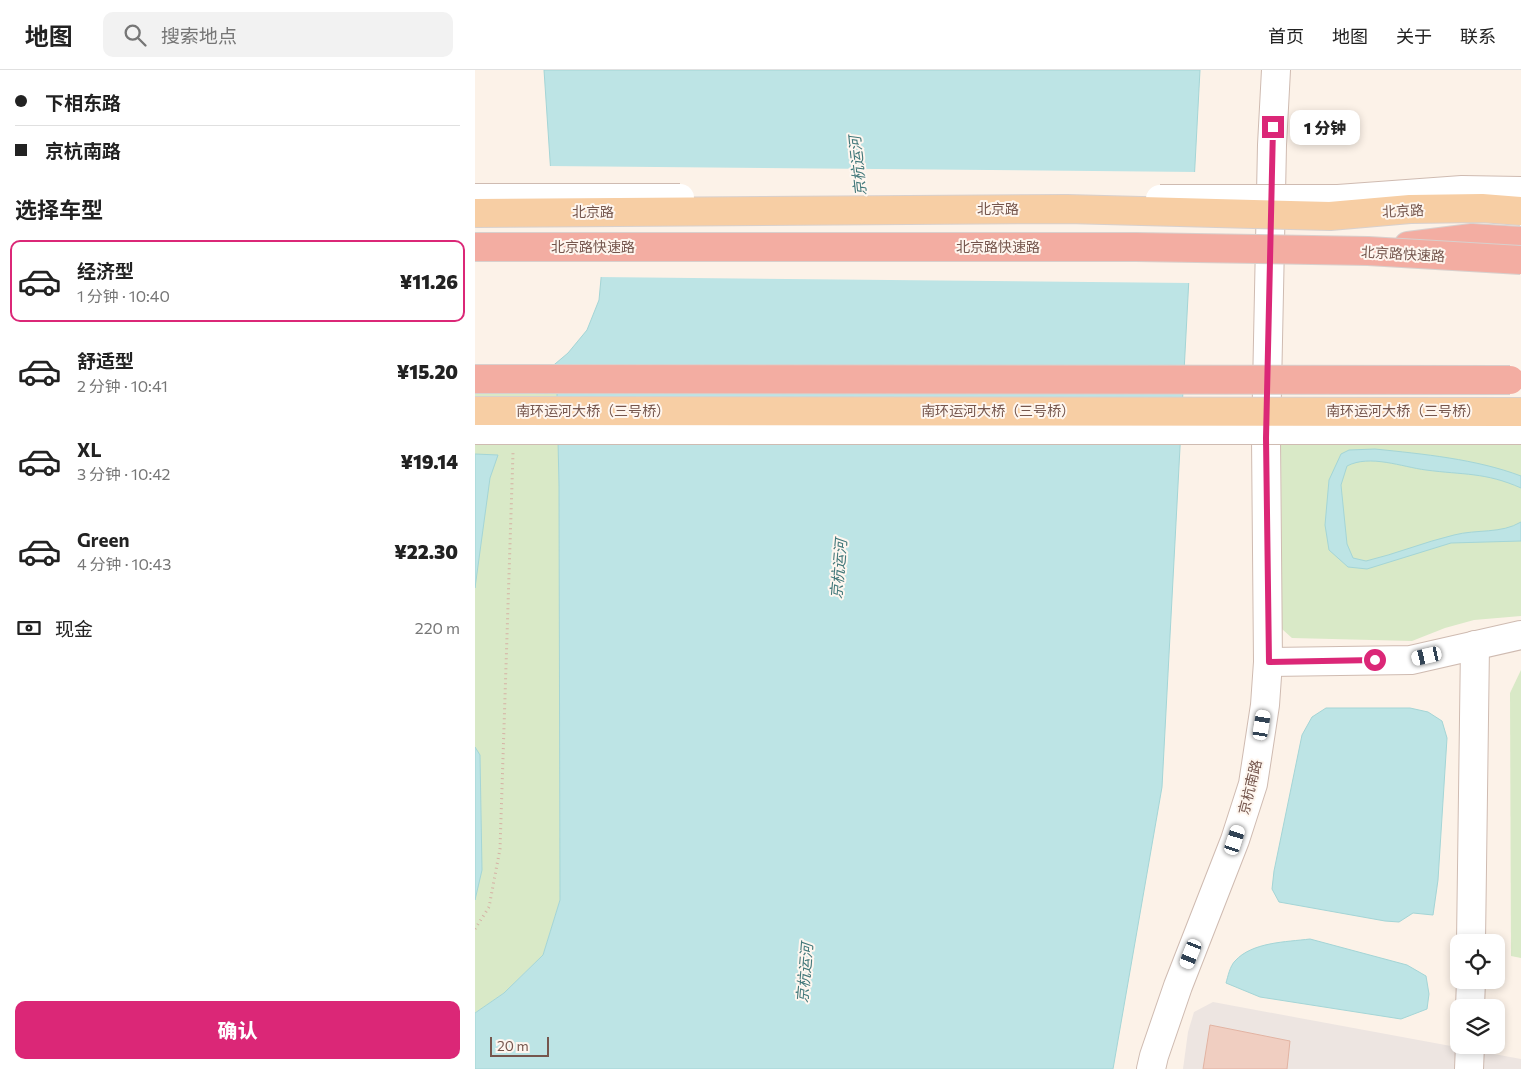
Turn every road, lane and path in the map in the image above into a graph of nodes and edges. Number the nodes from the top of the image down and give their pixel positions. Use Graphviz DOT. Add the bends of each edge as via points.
graph roads {
  1 [pos="1276,70"];
  2 [pos="1521,191"];
  3 [pos="475,198"];
  4 [pos="1521,210"];
  5 [pos="475,213"];
  6 [pos="1521,241"];
  7 [pos="475,247"];
  8 [pos="1369,251"];
  9 [pos="1521,260"];
  10 [pos="475,379"];
  11 [pos="1517,380"];
  12 [pos="475,411"];
  13 [pos="1521,412"];
  14 [pos="475,430"];
  15 [pos="1521,430"];
  16 [pos="513,448"];
  17 [pos="1521,635"];
  18 [pos="1475,646"];
  19 [pos="1269,662"];
  20 [pos="475,929"];
  21 [pos="1471,934"];
  22 [pos="1470,1054"];
  23 [pos="1151,1069"];
  24 [pos="1469,1069"];
  1 -- 19 [label="street, 京杭南路" via="1266,438"];
  2 -- 3 [label="street, bridge" via="1462,190 1338,199"];
  4 -- 5 [label="main road, 北京路, bridge" via="1410,209 1330,216 1067,209"];
  6 -- 8 [label="highway, bridge" via="1472,238"];
  7 -- 8 [label="highway, 北京路快速路, bridge" via="1136,247"];
  8 -- 9 [label="highway, 北京路快速路, bridge"];
  10 -- 11 [label="highway, bridge"];
  12 -- 13 [label="main road, 南环运河大桥（三号桥）, bridge"];
  14 -- 15 [label="street, bridge"];
  16 -- 20 [label="path" via="500,848 489,908"];
  17 -- 18 [label="street"];
  18 -- 19 [label="street" via="1411,660"];
  18 -- 21 [label="street"];
  19 -- 23 [label="street, 京杭南路" via="1253,784 1235,840 1178,986"];
  22 -- 24 [label="street"];
}
